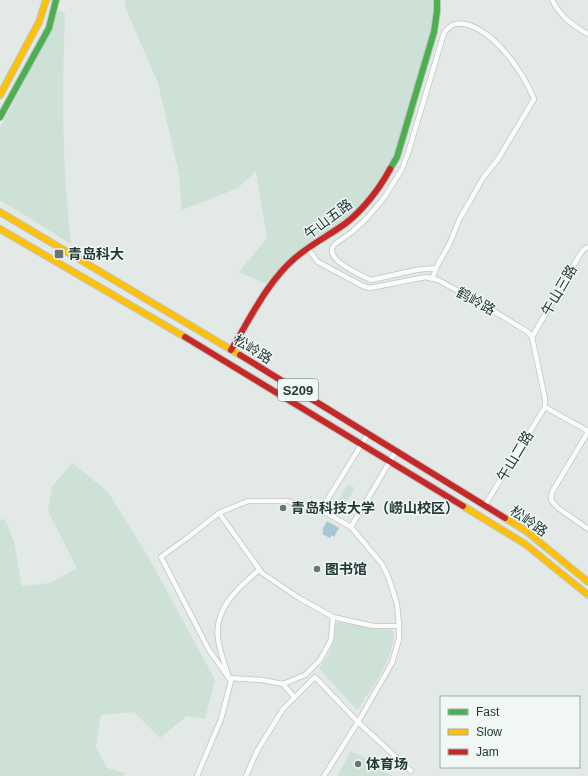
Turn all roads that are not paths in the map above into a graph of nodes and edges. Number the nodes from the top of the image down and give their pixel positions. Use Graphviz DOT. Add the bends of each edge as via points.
graph roads {
  1 [pos="46,0"];
  2 [pos="56,0"];
  3 [pos="437,0"];
  4 [pos="552,0"];
  5 [pos="588,34"];
  6 [pos="0,95"];
  7 [pos="0,117"];
  8 [pos="0,212"];
  9 [pos="0,228"];
  10 [pos="588,246"];
  11 [pos="308,249"];
  12 [pos="436,268"];
  13 [pos="432,279"];
  14 [pos="532,337"];
  15 [pos="231,350"];
  16 [pos="545,407"];
  17 [pos="588,432"];
  18 [pos="368,434"];
  19 [pos="361,444"];
  20 [pos="396,451"];
  21 [pos="390,462"];
  22 [pos="485,505"];
  23 [pos="321,510"];
  24 [pos="219,513"];
  25 [pos="351,527"];
  26 [pos="588,529"];
  27 [pos="258,570"];
  28 [pos="588,582"];
  29 [pos="588,595"];
  30 [pos="333,617"];
  31 [pos="399,626"];
  32 [pos="229,678"];
  33 [pos="283,684"];
  34 [pos="294,697"];
  35 [pos="358,722"];
  36 [pos="411,771"];
  37 [pos="197,776"];
  38 [pos="246,776"];
  39 [pos="324,776"];
  1 -- 6 [label="main road" via="39,22"];
  2 -- 7 [label="main road" via="49,28"];
  3 -- 11 [label="main road, 午山五路" via="434,32 397,157 374,195 359,212"];
  4 -- 5 [label="street" via="570,23"];
  8 -- 15 [label="main road, 松岭路 / S209"];
  9 -- 19 [label="main road, 松岭路 / S209"];
  10 -- 14 [label="street, 午山三路" via="579,256"];
  11 -- 13 [label="street, 鹤岭路" via="318,262 370,288 426,277"];
  11 -- 15 [label="main road, 午山五路" via="282,270"];
  12 -- 12 [label="street" via="483,178 498,159 534,99 515,65 497,44 482,31 458,23 449,26 444,33 408,153 395,181 366,219 332,246 331,251 338,262 371,280"];
  12 -- 13 [label="street"];
  13 -- 14 [label="street, 鹤岭路" via="482,304"];
  14 -- 16 [label="street"];
  15 -- 18 [label="main road, 松岭路 / S209"];
  16 -- 17 [label="street"];
  16 -- 22 [label="street, 午山二路"];
  17 -- 26 [label="street" via="552,492 551,500"];
  18 -- 19 [label="street"];
  18 -- 20 [label="main road, 松岭路 / S209"];
  19 -- 21 [label="main road, 松岭路 / S209"];
  19 -- 23 [label="street"];
  20 -- 21 [label="street"];
  20 -- 22 [label="main road, 松岭路 / S209"];
  21 -- 25 [label="street"];
  21 -- 29 [label="main road, 松岭路 / S209" via="525,544"];
  22 -- 28 [label="main road, 松岭路 / S209" via="526,531"];
  23 -- 24 [label="street" via="316,511 288,501 248,501"];
  23 -- 25 [label="street"];
  24 -- 27 [label="street"];
  24 -- 32 [label="street" via="161,557 209,650"];
  25 -- 31 [label="street" via="382,564 388,576 397,604"];
  27 -- 30 [label="street"];
  27 -- 32 [label="street" via="239,587 223,607 218,638"];
  30 -- 31 [label="street" via="373,626"];
  30 -- 33 [label="street" via="331,640 320,660 305,675"];
  31 -- 35 [label="street" via="399,639 392,663"];
  32 -- 33 [label="street"];
  32 -- 37 [label="street" via="231,681 221,720"];
  33 -- 34 [label="street"];
  34 -- 35 [label="street" via="315,677"];
  34 -- 38 [label="street" via="283,709 257,751"];
  35 -- 36 [label="street"];
  35 -- 39 [label="street"];
}
